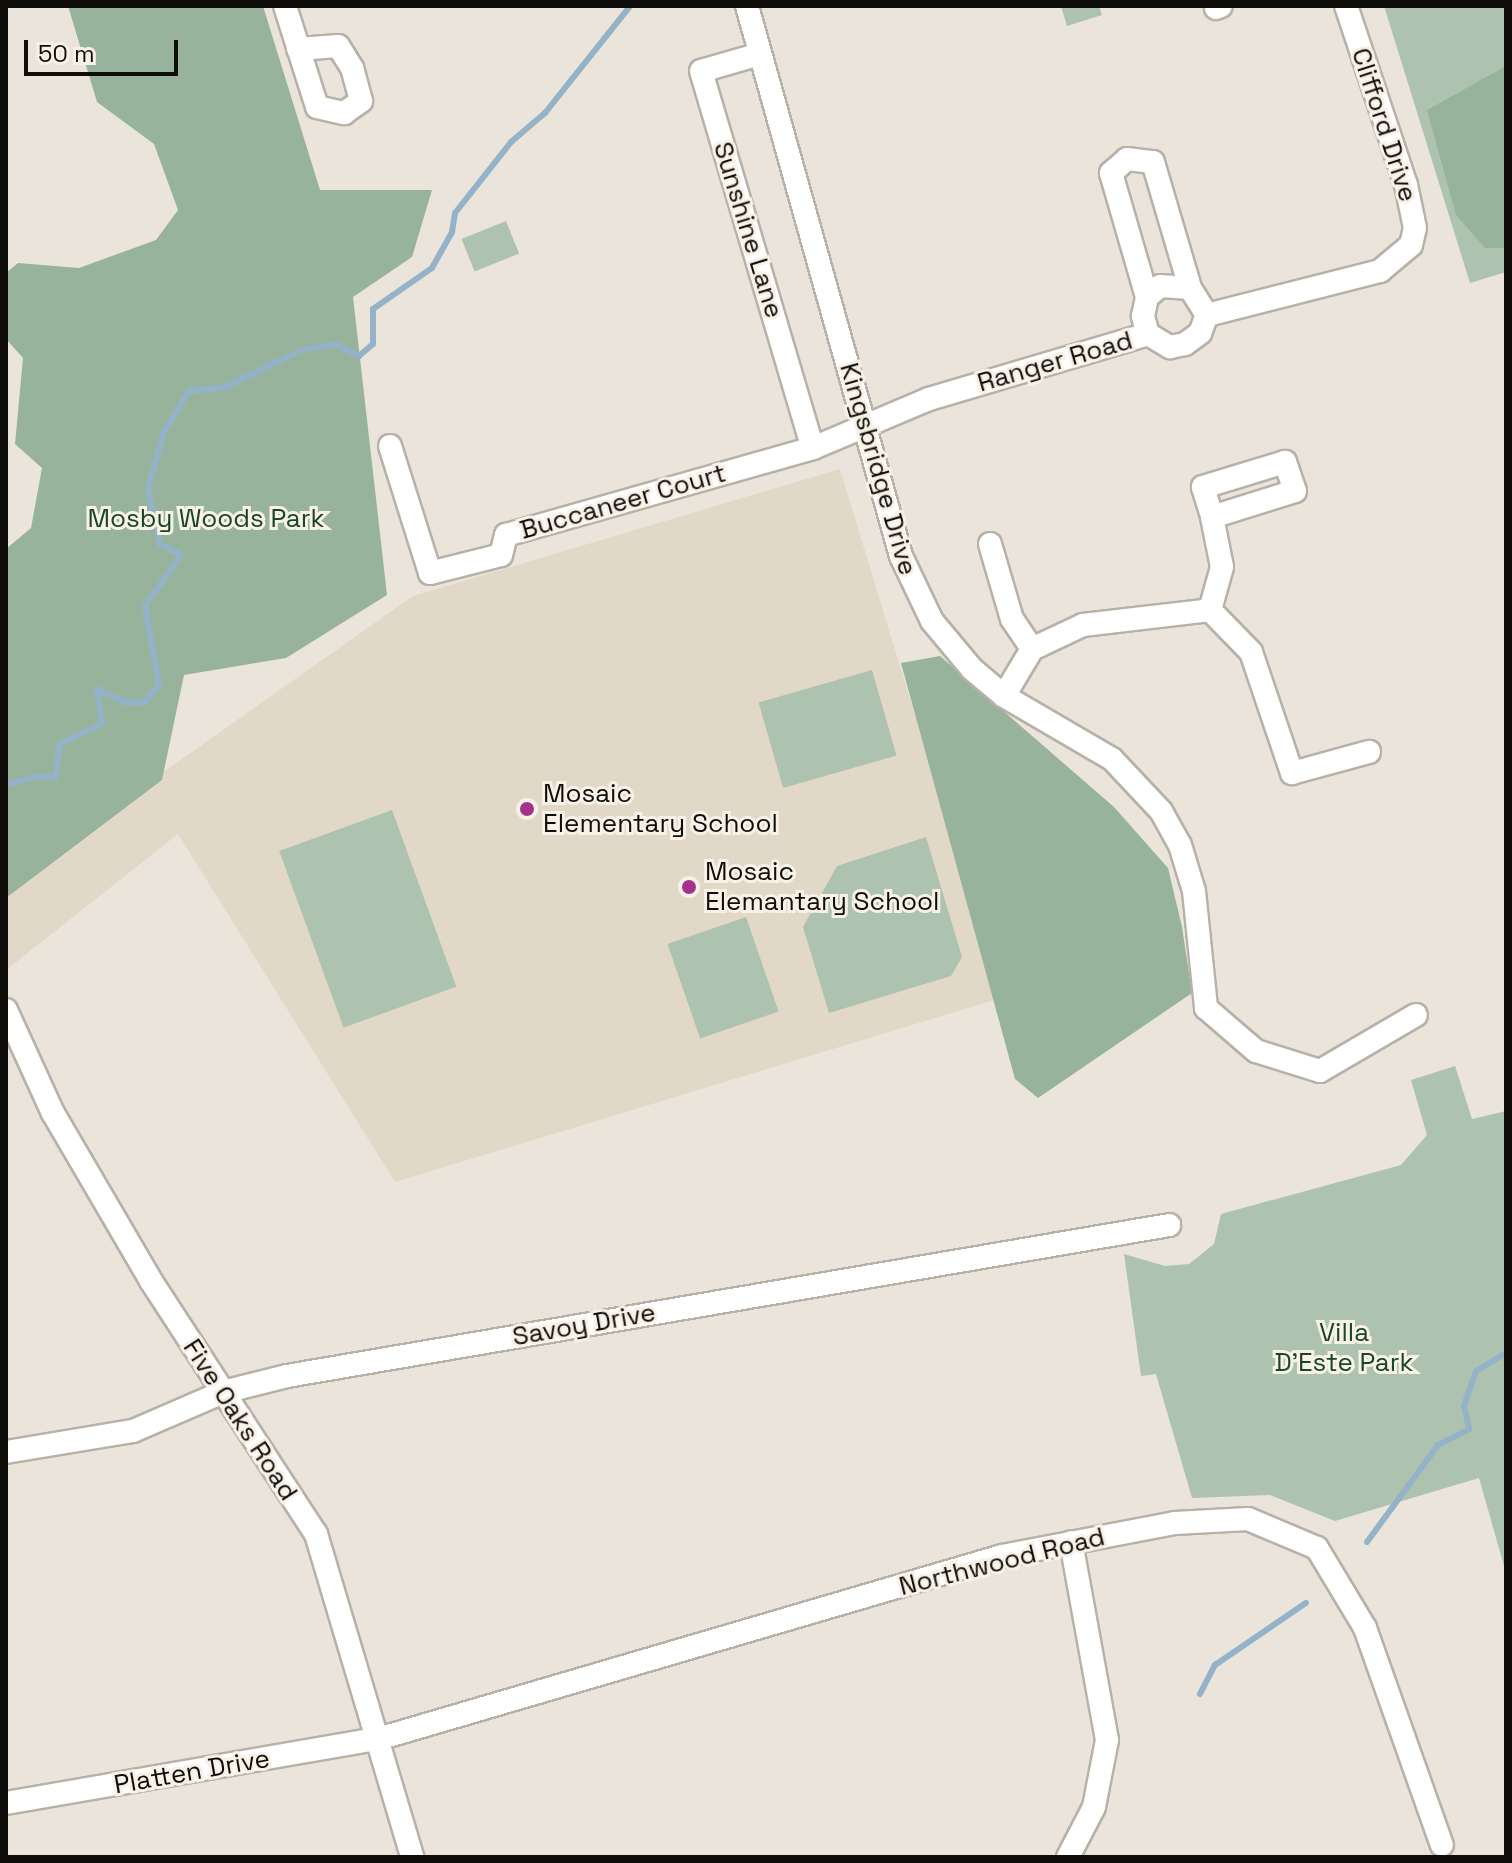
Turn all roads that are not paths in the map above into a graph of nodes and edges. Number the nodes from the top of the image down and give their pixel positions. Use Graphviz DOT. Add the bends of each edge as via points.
graph roads {
  1 [pos="285,6"];
  2 [pos="747,6"];
  3 [pos="1346,6"];
  4 [pos="298,49"];
  5 [pos="760,54"];
  6 [pos="1190,288"];
  7 [pos="1147,297"];
  8 [pos="1207,315"];
  9 [pos="1148,334"];
  10 [pos="864,423"];
  11 [pos="390,446"];
  12 [pos="813,448"];
  13 [pos="1212,517"];
  14 [pos="990,544"];
  15 [pos="1210,610"];
  16 [pos="1032,649"];
  17 [pos="1004,696"];
  18 [pos="1369,752"];
  19 [pos="6,1010"];
  20 [pos="1416,1015"];
  21 [pos="1169,1225"];
  22 [pos="223,1392"];
  23 [pos="6,1452"];
  24 [pos="1071,1542"];
  25 [pos="378,1739"];
  26 [pos="6,1803"];
  27 [pos="1442,1845"];
  28 [pos="412,1857"];
  29 [pos="1068,1857"];
  1 -- 4 [label="street"];
  2 -- 5 [label="street, Kingsbridge Drive"];
  3 -- 8 [label="street, Clifford Drive" via="1406,185 1415,228 1411,245 1380,271"];
  5 -- 10 [label="street, Kingsbridge Drive"];
  5 -- 12 [label="street, Sunshine Lane" via="701,71"];
  6 -- 7 [label="street" via="1160,286"];
  6 -- 7 [label="street" via="1153,162 1127,159 1111,173"];
  6 -- 8 [label="street"];
  7 -- 9 [label="street" via="1143,316"];
  8 -- 9 [label="street, Ranger Road" via="1200,333 1185,344 1170,347"];
  9 -- 10 [label="street, Ranger Road"];
  10 -- 12 [label="street, Buccaneer Court"];
  10 -- 17 [label="street, Kingsbridge Drive" via="918,598 952,647"];
  11 -- 12 [label="street, Buccaneer Court" via="430,573 501,555 506,535"];
  13 -- 15 [label="street" via="1222,567"];
  14 -- 16 [label="street" via="1012,619"];
  15 -- 16 [label="street" via="1083,625"];
  15 -- 18 [label="street" via="1251,652 1292,773"];
  16 -- 17 [label="street"];
  17 -- 20 [label="street, Kingsbridge Drive" via="1112,759 1161,811 1180,845 1194,891 1206,1008 1256,1051 1320,1071"];
  19 -- 22 [label="street, Five Oaks Road" via="59,1123"];
  21 -- 22 [label="street, Savoy Drive" via="287,1376"];
  22 -- 23 [label="street, Savoy Drive" via="133,1431"];
  22 -- 25 [label="street, Five Oaks Road" via="316,1534"];
  24 -- 25 [label="street, Northwood Road" via="1002,1556"];
  24 -- 27 [label="street, Northwood Road" via="1175,1523 1248,1519 1317,1548 1365,1628"];
  24 -- 29 [label="street" via="1107,1740 1094,1807"];
  25 -- 26 [label="street, Platten Drive"];
  25 -- 28 [label="street, Five Oaks Road"];
}
